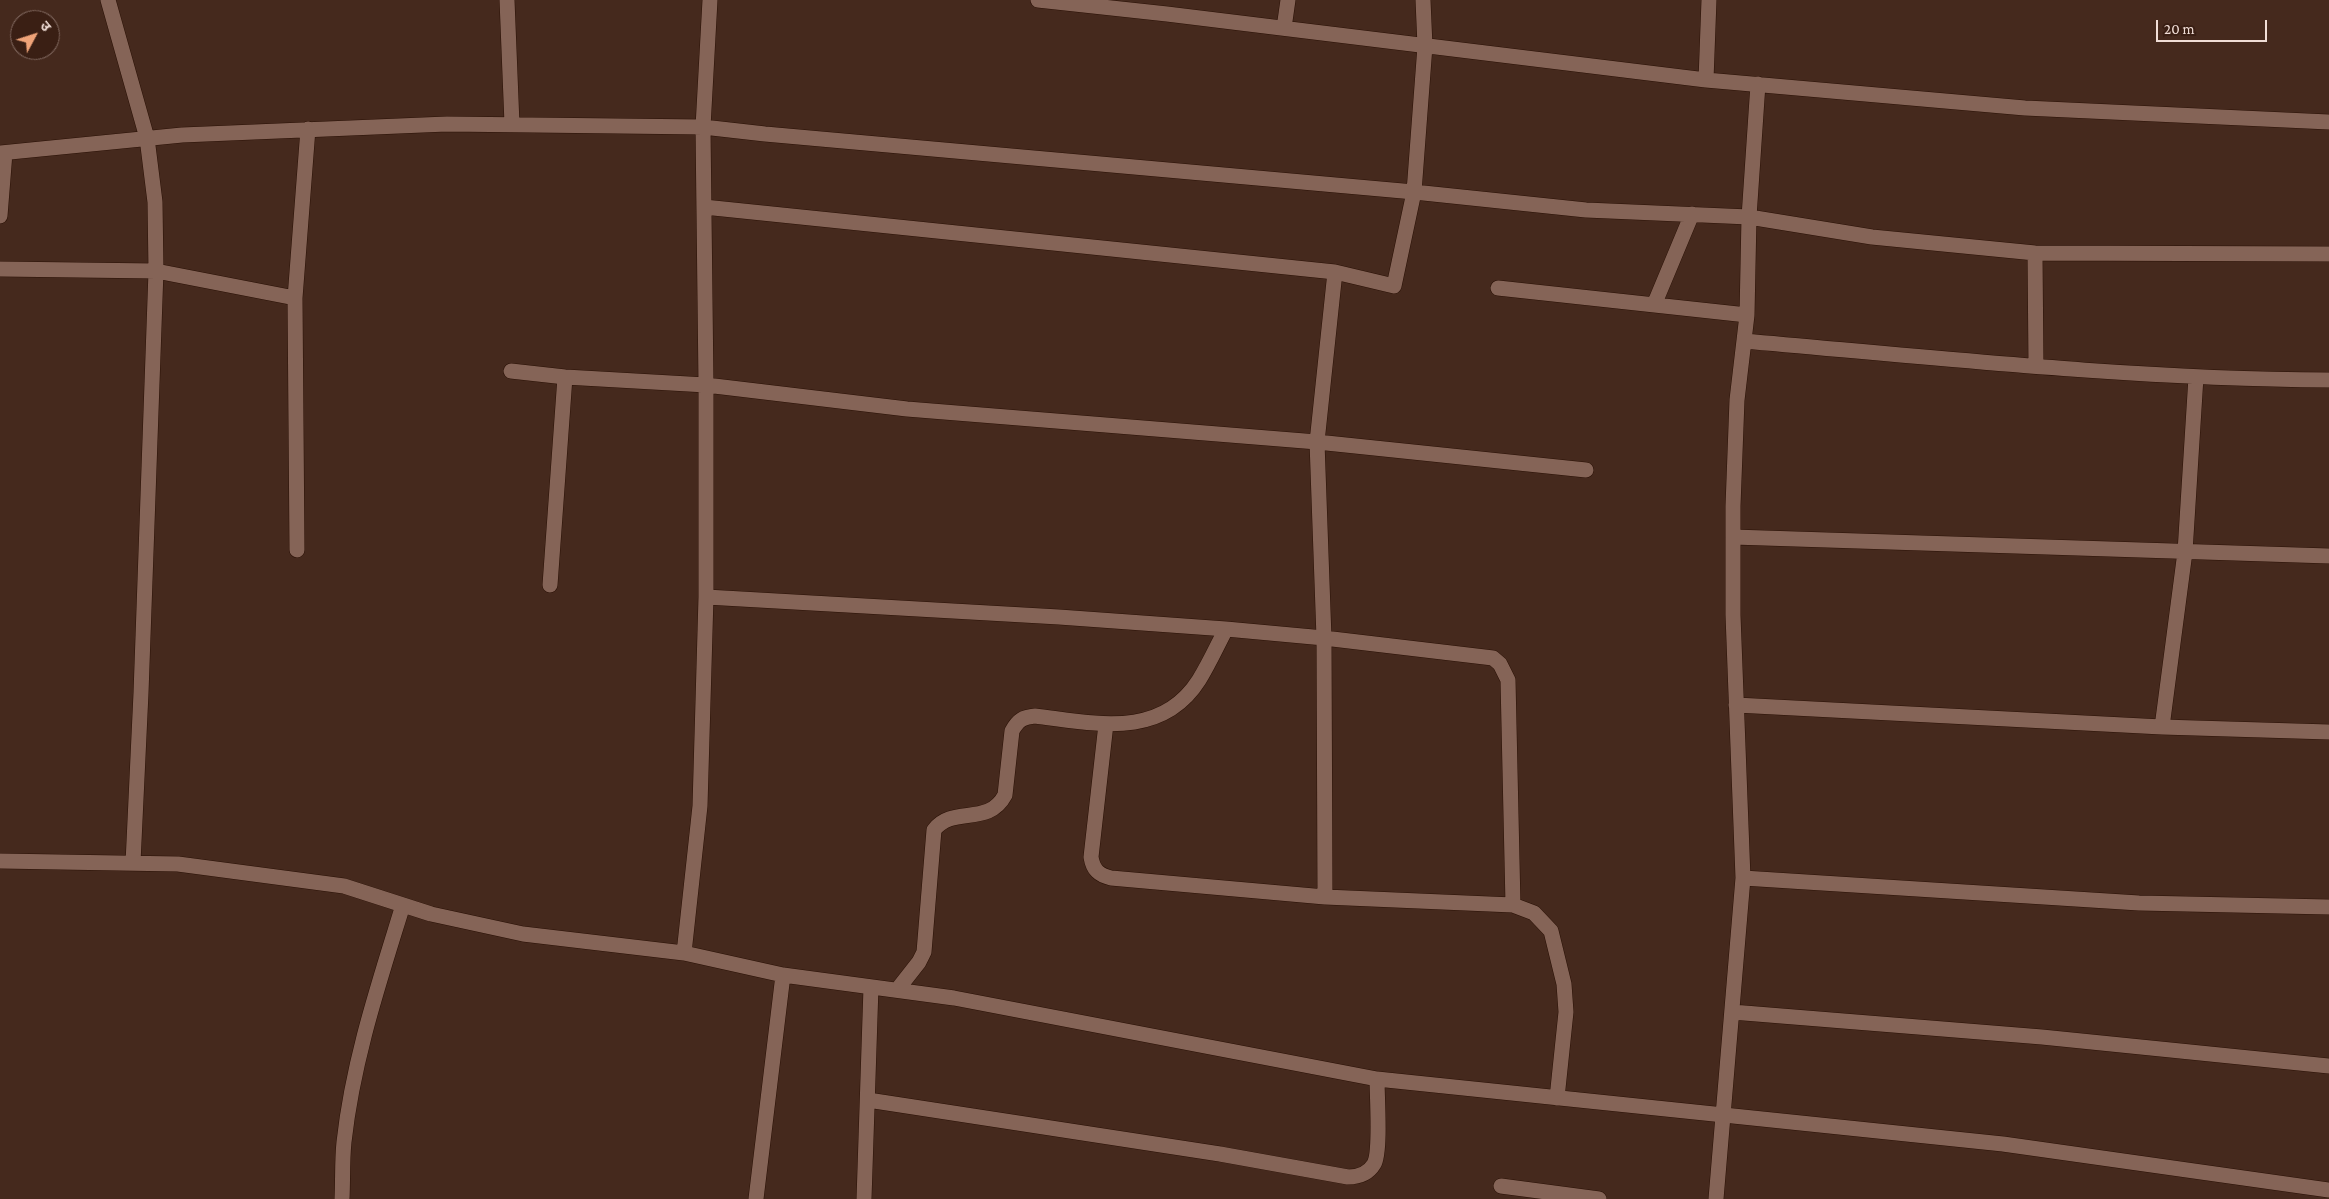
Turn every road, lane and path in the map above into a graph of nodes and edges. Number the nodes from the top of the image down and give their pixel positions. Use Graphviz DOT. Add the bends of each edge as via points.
graph roads {
  1 [pos="108,0"];
  2 [pos="507,0"];
  3 [pos="710,0"];
  4 [pos="1038,0"];
  5 [pos="1288,0"];
  6 [pos="1423,0"];
  7 [pos="1709,0"];
  8 [pos="1284,28"];
  9 [pos="1425,46"];
  10 [pos="1706,80"];
  11 [pos="1758,84"];
  12 [pos="2329,122"];
  13 [pos="512,124"];
  14 [pos="702,127"];
  15 [pos="308,129"];
  16 [pos="147,138"];
  17 [pos="3,153"];
  18 [pos="1414,192"];
  19 [pos="704,207"];
  20 [pos="1692,214"];
  21 [pos="0,216"];
  22 [pos="1749,217"];
  23 [pos="2035,252"];
  24 [pos="2329,254"];
  25 [pos="0,269"];
  26 [pos="156,271"];
  27 [pos="1335,272"];
  28 [pos="1498,288"];
  29 [pos="295,298"];
  30 [pos="1654,305"];
  31 [pos="1747,315"];
  32 [pos="1744,341"];
  33 [pos="2036,366"];
  34 [pos="511,370"];
  35 [pos="565,377"];
  36 [pos="2196,377"];
  37 [pos="2329,380"];
  38 [pos="706,385"];
  39 [pos="1317,442"];
  40 [pos="1586,470"];
  41 [pos="1733,537"];
  42 [pos="297,550"];
  43 [pos="2185,552"];
  44 [pos="2329,556"];
  45 [pos="550,585"];
  46 [pos="706,597"];
  47 [pos="1226,629"];
  48 [pos="1324,638"];
  49 [pos="1736,705"];
  50 [pos="1106,724"];
  51 [pos="2162,727"];
  52 [pos="2329,732"];
  53 [pos="0,861"];
  54 [pos="133,864"];
  55 [pos="1744,878"];
  56 [pos="1325,897"];
  57 [pos="403,905"];
  58 [pos="1512,905"];
  59 [pos="2329,907"];
  60 [pos="684,953"];
  61 [pos="783,974"];
  62 [pos="871,987"];
  63 [pos="897,990"];
  64 [pos="1732,1012"];
  65 [pos="2329,1066"];
  66 [pos="1377,1079"];
  67 [pos="1557,1098"];
  68 [pos="868,1100"];
  69 [pos="1723,1115"];
  70 [pos="1501,1186"];
  71 [pos="2329,1190"];
  72 [pos="342,1199"];
  73 [pos="756,1199"];
  74 [pos="864,1199"];
  75 [pos="1599,1199"];
  76 [pos="1716,1199"];
  1 -- 16 [label="street"];
  2 -- 13 [label="street"];
  3 -- 14 [label="street"];
  4 -- 8 [label="street"];
  5 -- 8 [label="street"];
  6 -- 9 [label="street"];
  7 -- 10 [label="street"];
  8 -- 9 [label="street"];
  9 -- 10 [label="street"];
  9 -- 18 [label="street"];
  10 -- 11 [label="street"];
  11 -- 12 [label="street" via="2025,108"];
  11 -- 22 [label="street"];
  13 -- 14 [label="street"];
  13 -- 15 [label="street"];
  14 -- 18 [label="street"];
  14 -- 19 [label="street"];
  15 -- 16 [label="street"];
  15 -- 29 [label="street"];
  16 -- 17 [label="street"];
  16 -- 26 [label="street" via="155,202"];
  17 -- 21 [label="street"];
  18 -- 20 [label="street" via="1586,210"];
  18 -- 27 [label="street" via="1394,286"];
  19 -- 27 [label="street"];
  19 -- 38 [label="street"];
  20 -- 22 [label="street"];
  20 -- 30 [label="street"];
  22 -- 23 [label="street" via="1872,236"];
  22 -- 31 [label="street"];
  23 -- 24 [label="street"];
  23 -- 33 [label="street"];
  25 -- 26 [label="street"];
  26 -- 29 [label="street"];
  26 -- 54 [label="street"];
  27 -- 39 [label="street"];
  28 -- 30 [label="street"];
  29 -- 42 [label="street"];
  30 -- 31 [label="street"];
  31 -- 32 [label="street"];
  32 -- 33 [label="street"];
  32 -- 41 [label="street" via="1737,400"];
  33 -- 36 [label="street"];
  34 -- 35 [label="street"];
  35 -- 38 [label="street"];
  35 -- 45 [label="street"];
  36 -- 37 [label="street"];
  36 -- 43 [label="street"];
  38 -- 39 [label="street" via="907,409"];
  38 -- 46 [label="street"];
  39 -- 40 [label="street"];
  39 -- 48 [label="street"];
  41 -- 43 [label="street"];
  41 -- 49 [label="street"];
  43 -- 44 [label="street"];
  43 -- 51 [label="street"];
  46 -- 47 [label="street"];
  46 -- 60 [label="street" via="700,806"];
  47 -- 48 [label="street"];
  47 -- 50 [label="street" via="1199,681 1176,706 1141,722"];
  48 -- 56 [label="street"];
  48 -- 58 [label="street" via="1482,656 1493,658 1500,664 1508,680"];
  49 -- 51 [label="street"];
  49 -- 55 [label="street"];
  50 -- 56 [label="street" via="1091,857 1097,872 1111,878"];
  50 -- 63 [label="street" via="1035,716 1025,716 1016,723 1012,731 1005,795 1001,802 986,812 944,820 934,830 924,952"];
  51 -- 52 [label="street"];
  53 -- 54 [label="street"];
  54 -- 57 [label="street" via="178,864 344,886"];
  55 -- 59 [label="street" via="2139,903"];
  55 -- 64 [label="street"];
  56 -- 58 [label="street"];
  57 -- 60 [label="street" via="523,934"];
  57 -- 72 [label="street" via="357,1066 344,1142"];
  58 -- 67 [label="street" via="1534,913 1551,931 1564,984 1566,1012"];
  60 -- 61 [label="street"];
  61 -- 62 [label="street"];
  61 -- 73 [label="street"];
  62 -- 63 [label="street"];
  62 -- 68 [label="street"];
  63 -- 66 [label="street" via="954,998"];
  64 -- 65 [label="street" via="2042,1037"];
  64 -- 69 [label="street"];
  66 -- 67 [label="street"];
  66 -- 68 [label="street" via="1375,1162 1363,1174 1348,1177"];
  67 -- 69 [label="street"];
  68 -- 74 [label="street"];
  69 -- 71 [label="street" via="2003,1144"];
  69 -- 76 [label="street"];
  70 -- 75 [label="street"];
}
